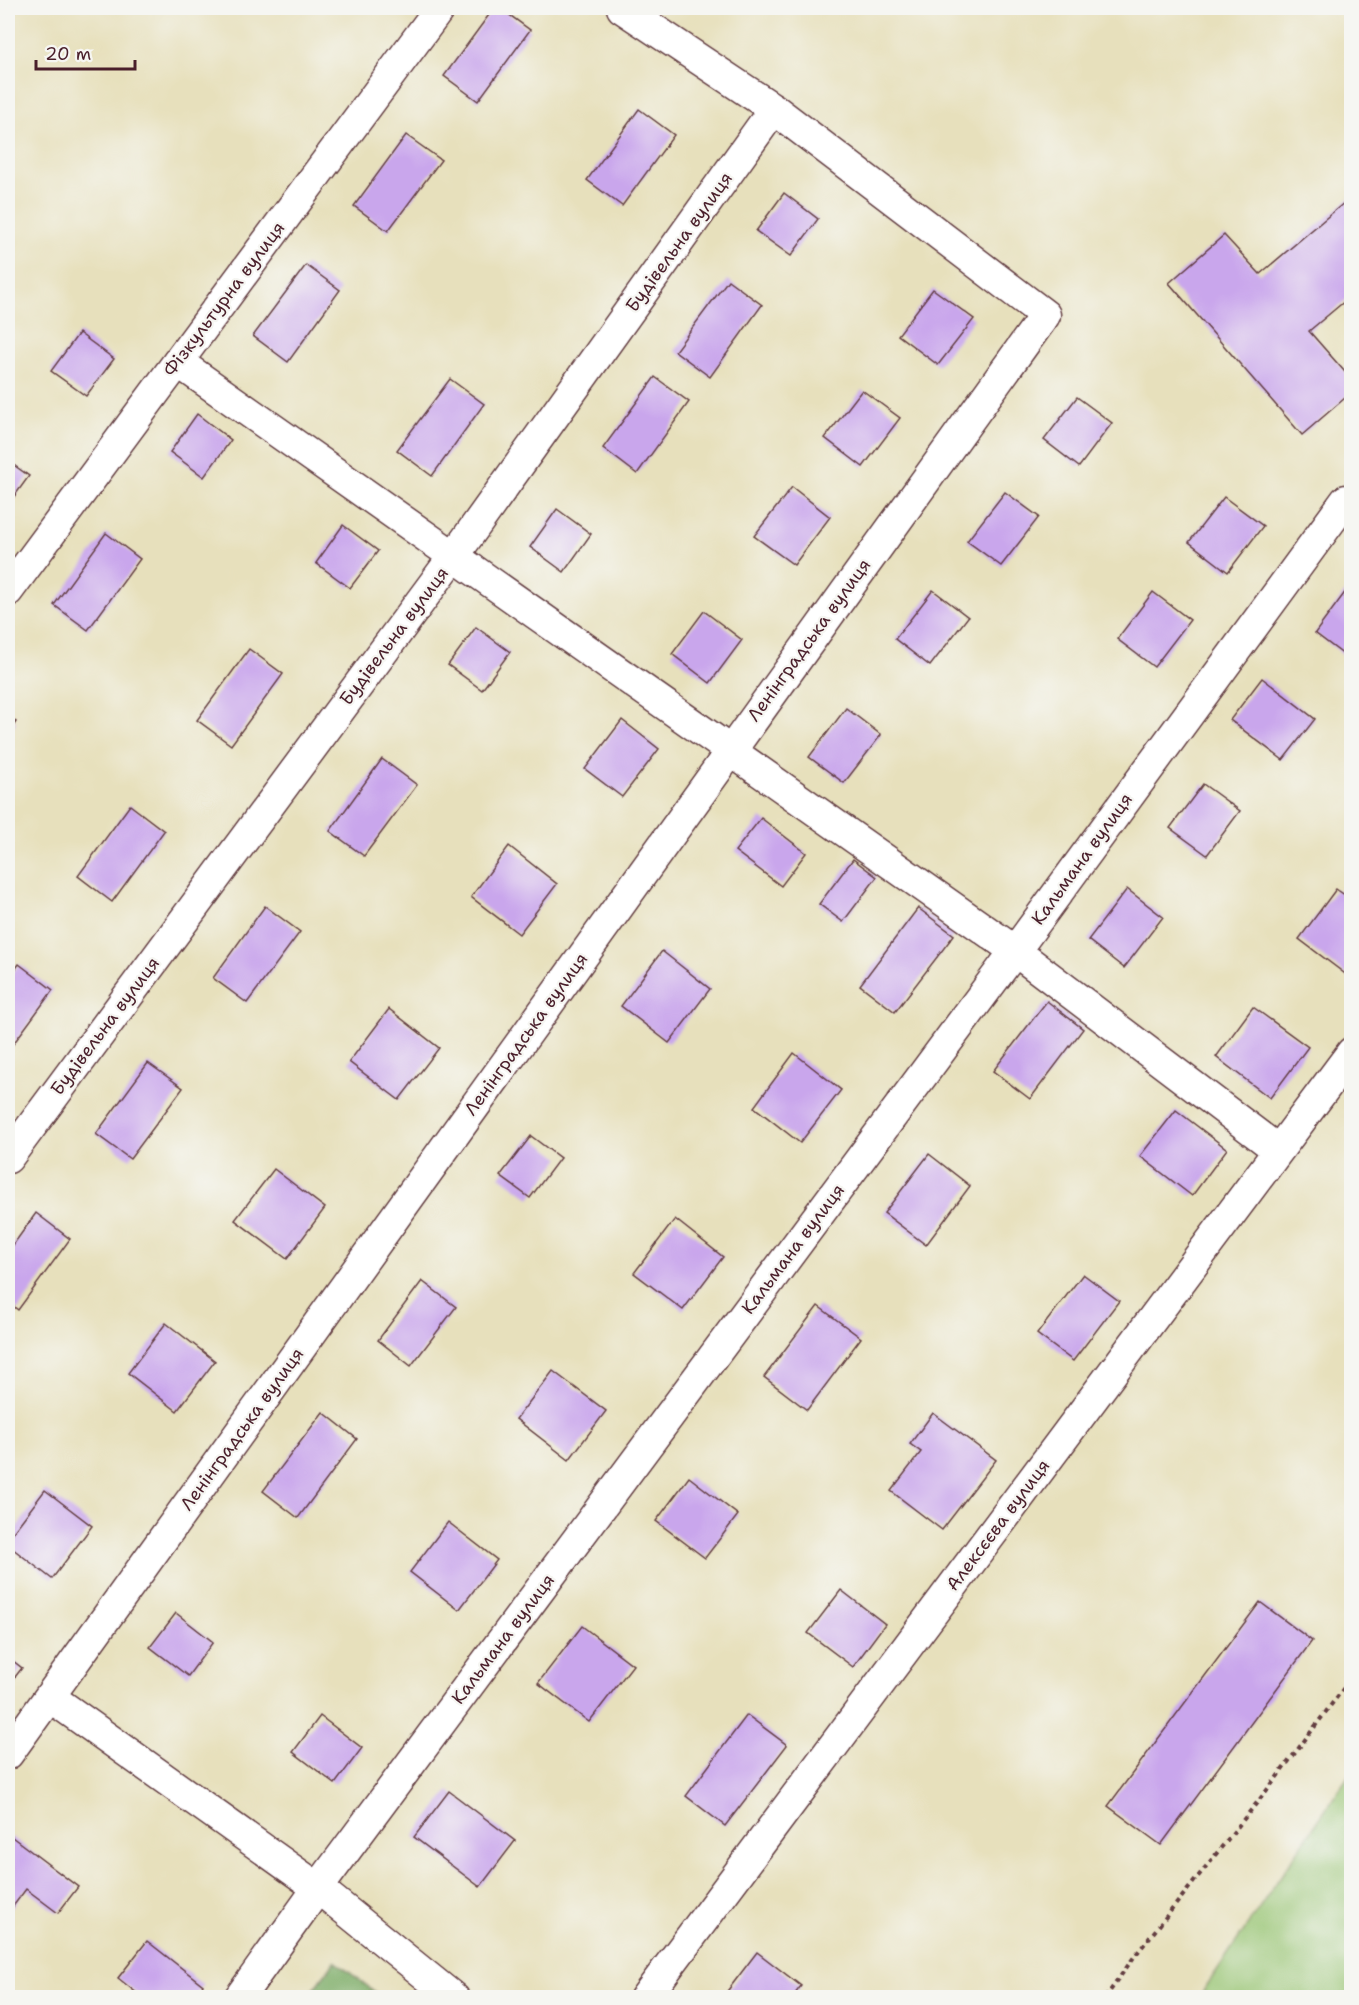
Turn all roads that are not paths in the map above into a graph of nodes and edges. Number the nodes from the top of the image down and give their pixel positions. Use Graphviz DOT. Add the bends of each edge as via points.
graph roads {
  1 [pos="440,8"];
  2 [pos="622,8"];
  3 [pos="774,109"];
  4 [pos="177,362"];
  5 [pos="1346,500"];
  6 [pos="454,556"];
  7 [pos="8,591"];
  8 [pos="730,749"];
  9 [pos="1015,951"];
  10 [pos="1352,1052"];
  11 [pos="1278,1150"];
  12 [pos="8,1158"];
  13 [pos="50,1697"];
  14 [pos="8,1754"];
  15 [pos="318,1888"];
  16 [pos="239,1998"];
  17 [pos="454,1998"];
  18 [pos="645,1998"];
  1 -- 4 [label="street, Фiзкультурна вулиця"];
  2 -- 3 [label="street"];
  3 -- 6 [label="street, Будівельна вулиця"];
  3 -- 8 [label="street, Ленінградська вулиця" via="1045,315"];
  4 -- 6 [label="street"];
  4 -- 7 [label="street, Фiзкультурна вулиця"];
  5 -- 9 [label="street, Кальмана вулиця"];
  6 -- 8 [label="street"];
  6 -- 12 [label="street, Будівельна вулиця"];
  8 -- 9 [label="street"];
  8 -- 13 [label="street, Ленінградська вулиця"];
  9 -- 11 [label="street"];
  9 -- 15 [label="street, Кальмана вулиця"];
  10 -- 11 [label="street, Алексєєва вулиця"];
  11 -- 18 [label="street, Алексєєва вулиця"];
  13 -- 14 [label="street, Ленінградська вулиця"];
  13 -- 15 [label="street"];
  15 -- 16 [label="street, Кальмана вулиця"];
  15 -- 17 [label="street"];
}
